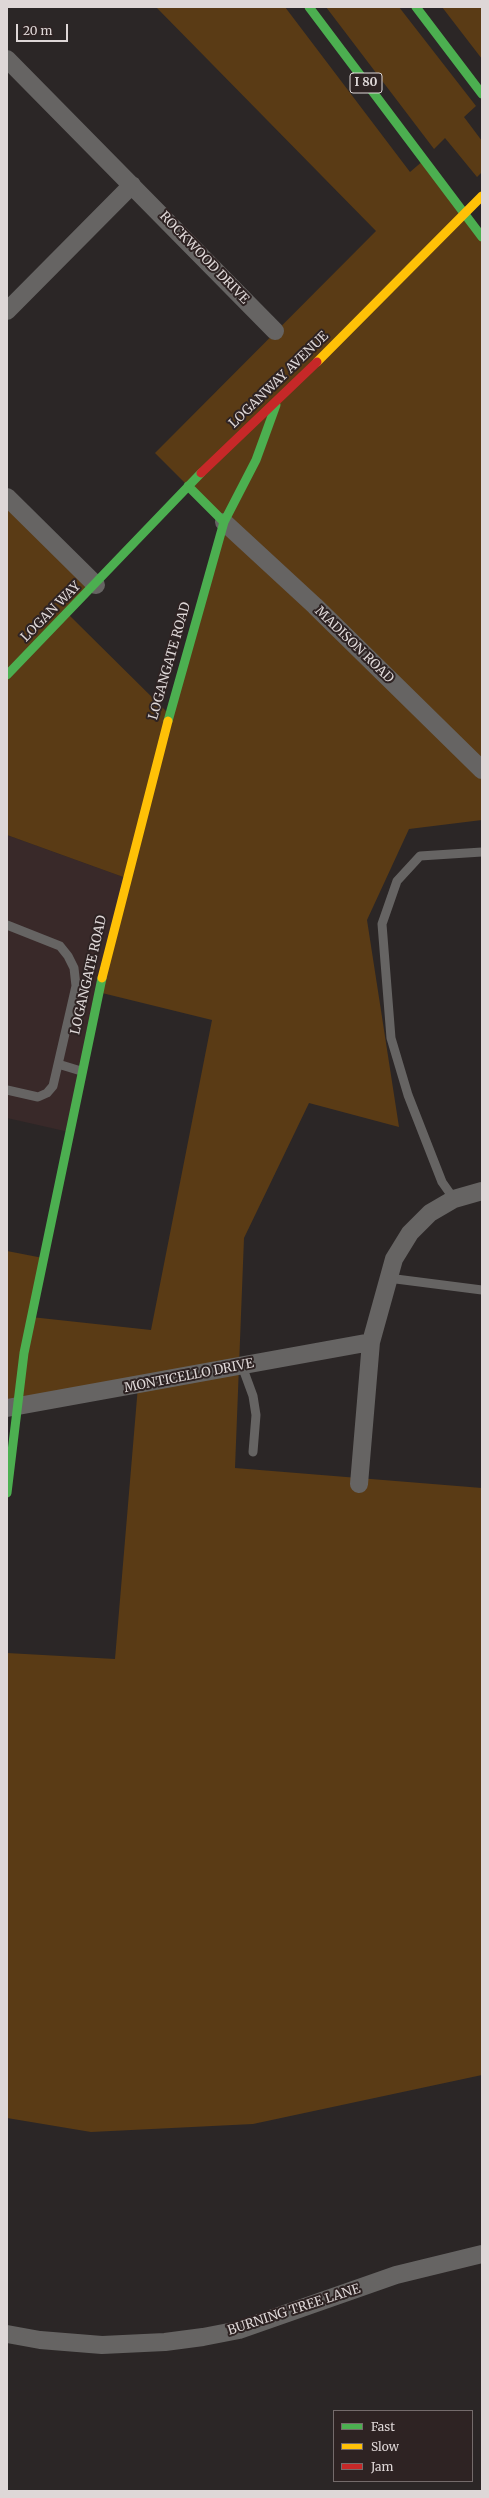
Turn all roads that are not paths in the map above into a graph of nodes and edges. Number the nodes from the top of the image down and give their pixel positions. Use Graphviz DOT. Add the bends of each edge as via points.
graph roads {
  1 [pos="309,7"];
  2 [pos="416,7"];
  3 [pos="7,59"];
  4 [pos="482,94"];
  5 [pos="132,185"];
  6 [pos="482,196"];
  7 [pos="482,236"];
  8 [pos="7,311"];
  9 [pos="275,331"];
  10 [pos="278,399"];
  11 [pos="188,486"];
  12 [pos="7,497"];
  13 [pos="224,522"];
  14 [pos="96,585"];
  15 [pos="7,675"];
  16 [pos="482,770"];
  17 [pos="482,852"];
  18 [pos="7,925"];
  19 [pos="58,1064"];
  20 [pos="81,1071"];
  21 [pos="7,1090"];
  22 [pos="482,1191"];
  23 [pos="454,1199"];
  24 [pos="388,1278"];
  25 [pos="482,1290"];
  26 [pos="371,1342"];
  27 [pos="242,1366"];
  28 [pos="12,1407"];
  29 [pos="252,1452"];
  30 [pos="359,1484"];
  31 [pos="7,1493"];
  32 [pos="482,2254"];
  33 [pos="7,2334"];
  1 -- 7 [label="main road, I 80"];
  2 -- 4 [label="main road"];
  3 -- 5 [label="street, ROCKWOOD DRIVE"];
  5 -- 8 [label="street"];
  5 -- 9 [label="street, ROCKWOOD DRIVE"];
  6 -- 10 [label="main road, LOGANWAY AVENUE"];
  10 -- 11 [label="main road, LOGANWAY AVENUE"];
  10 -- 13 [label="main road, LOGANGATE ROAD" via="256,460"];
  11 -- 13 [label="main road"];
  11 -- 14 [label="main road, LOGANWAY AVENUE"];
  12 -- 14 [label="street"];
  13 -- 16 [label="street, MADISON ROAD" via="315,606"];
  13 -- 20 [label="main road, LOGANGATE ROAD" via="157,758 112,932"];
  14 -- 15 [label="main road, LOGAN WAY"];
  17 -- 23 [label="lane" via="420,856 397,881 382,924 391,1038 408,1095 442,1182"];
  18 -- 19 [label="lane" via="60,946 74,968 76,986"];
  19 -- 20 [label="lane"];
  19 -- 21 [label="lane" via="53,1086 47,1093 38,1097"];
  20 -- 28 [label="main road, LOGANGATE ROAD"];
  22 -- 23 [label="street"];
  23 -- 24 [label="street" via="430,1213 410,1232 394,1259"];
  24 -- 25 [label="lane"];
  24 -- 26 [label="street"];
  26 -- 27 [label="street, MONTICELLO DRIVE"];
  26 -- 30 [label="street"];
  27 -- 28 [label="street, MONTICELLO DRIVE"];
  27 -- 29 [label="lane" via="253,1396 256,1415"];
  28 -- 31 [label="main road, LOGANGATE ROAD"];
  32 -- 33 [label="street, BURNING TREE LANE" via="396,2275 239,2330 203,2337 102,2345 40,2340"];
}
